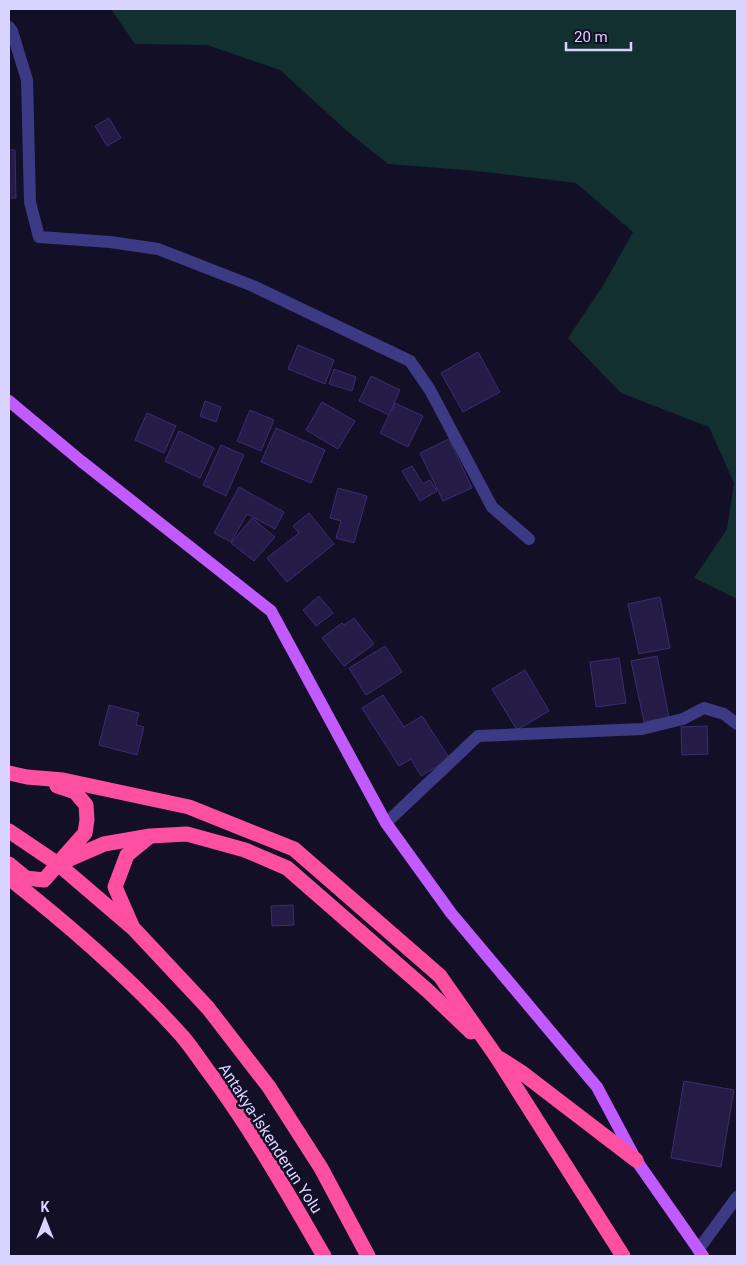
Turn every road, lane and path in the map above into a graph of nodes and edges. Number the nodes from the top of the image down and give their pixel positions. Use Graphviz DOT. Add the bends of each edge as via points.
graph roads {
  1 [pos="9,27"];
  2 [pos="9,401"];
  3 [pos="529,539"];
  4 [pos="737,724"];
  5 [pos="9,773"];
  6 [pos="27,777"];
  7 [pos="386,823"];
  8 [pos="9,831"];
  9 [pos="150,836"];
  10 [pos="9,864"];
  11 [pos="58,864"];
  12 [pos="9,878"];
  13 [pos="134,929"];
  14 [pos="496,1056"];
  15 [pos="636,1160"];
  16 [pos="737,1197"];
  17 [pos="700,1253"];
  18 [pos="324,1256"];
  19 [pos="368,1256"];
  20 [pos="623,1256"];
  1 -- 3 [label="street" via="27,80 30,202 39,237 158,249 253,286 410,361 430,390 492,506"];
  2 -- 7 [label="main road" via="270,611"];
  4 -- 7 [label="street" via="724,714 704,708 683,719 642,729 478,736"];
  5 -- 6 [label="highway"];
  6 -- 11 [label="highway" via="75,792 86,805 85,833"];
  6 -- 14 [label="highway" via="63,780 189,807 294,849 440,976"];
  7 -- 15 [label="main road" via="451,913 597,1087"];
  8 -- 11 [label="highway, Antakya-İskenderun Yolu"];
  9 -- 11 [label="highway" via="104,844"];
  9 -- 13 [label="highway" via="127,856 115,887"];
  9 -- 14 [label="highway" via="187,834 245,850 287,868 428,991"];
  10 -- 11 [label="highway" via="26,878 44,880"];
  11 -- 13 [label="highway, Antakya-İskenderun Yolu"];
  12 -- 18 [label="highway, Antakya-İskenderun Yolu" via="116,968 183,1037 237,1111"];
  13 -- 19 [label="highway, Antakya-İskenderun Yolu" via="208,1008 269,1087 321,1168"];
  14 -- 15 [label="highway"];
  14 -- 20 [label="highway"];
  15 -- 17 [label="main road"];
  16 -- 17 [label="street"];
}
